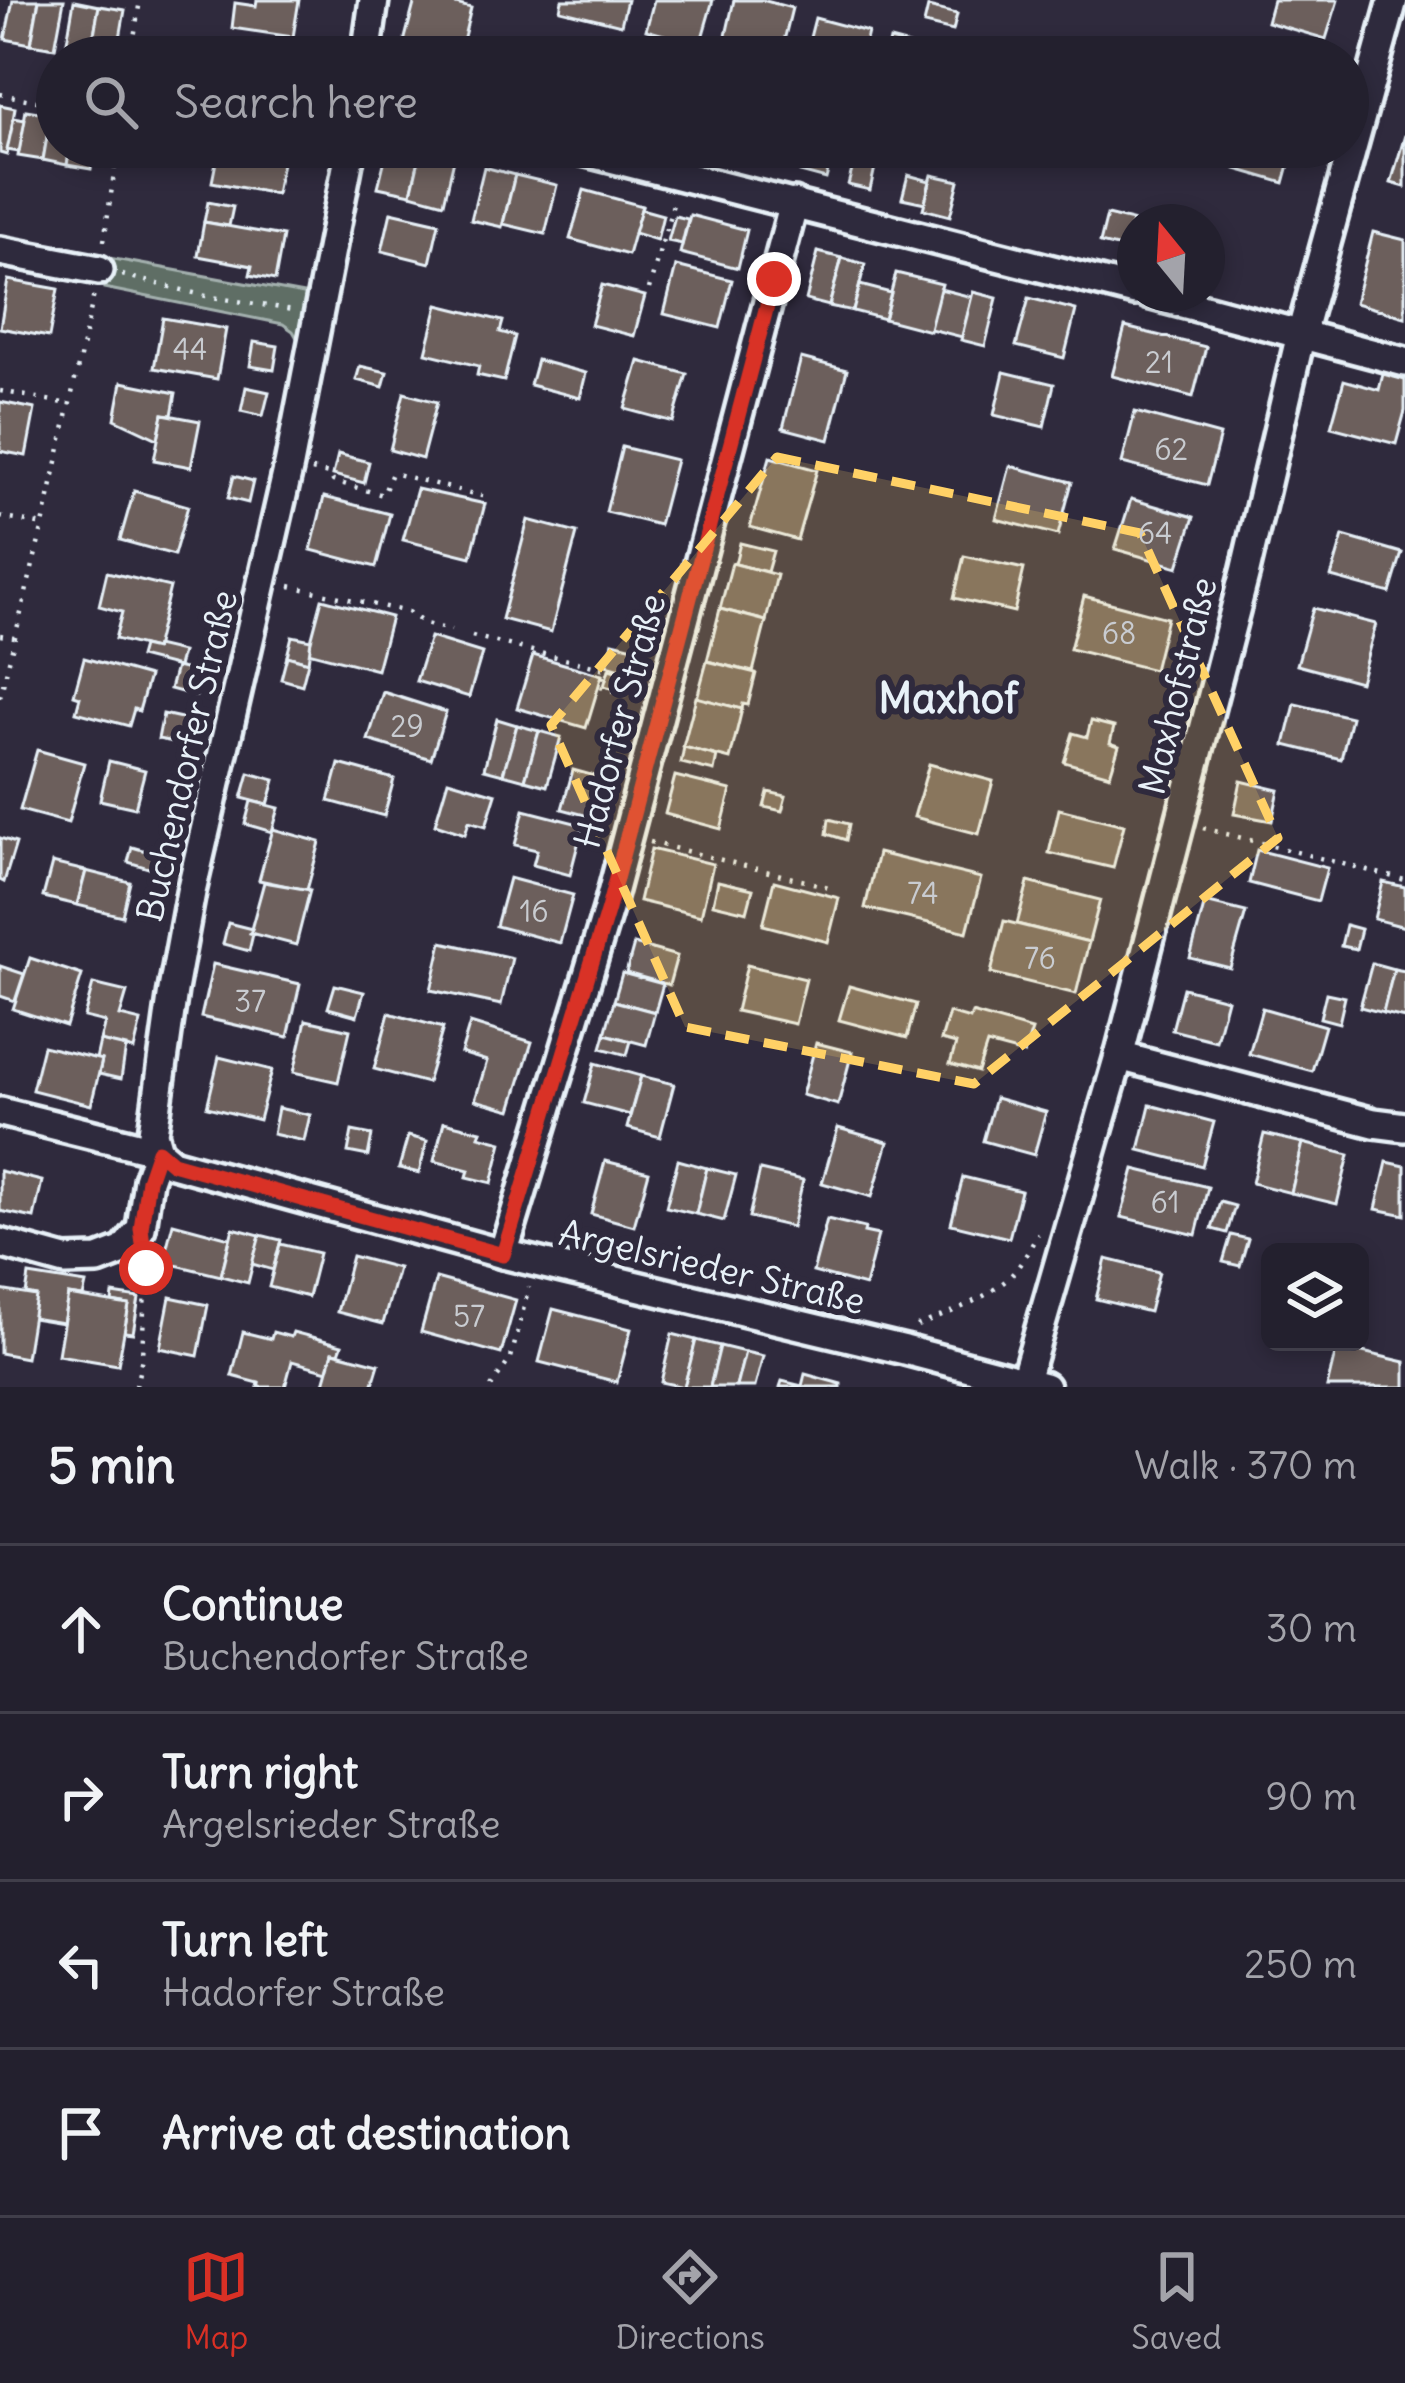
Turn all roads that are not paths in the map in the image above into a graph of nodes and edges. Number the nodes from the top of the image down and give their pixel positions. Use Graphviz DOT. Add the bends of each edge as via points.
graph roads {
  1 [pos="374,0"];
  2 [pos="1393,0"];
  3 [pos="369,36"];
  4 [pos="1369,87"];
  5 [pos="347,168"];
  6 [pos="652,168"];
  7 [pos="1347,168"];
  8 [pos="794,203"];
  9 [pos="0,250"];
  10 [pos="99,270"];
  11 [pos="1117,286"];
  12 [pos="1217,312"];
  13 [pos="1301,334"];
  14 [pos="1405,362"];
  15 [pos="1119,1056"];
  16 [pos="1,1112"];
  17 [pos="1405,1126"];
  18 [pos="158,1151"];
  19 [pos="0,1244"];
  20 [pos="503,1255"];
  21 [pos="1031,1385"];
  1 -- 3 [label="street"];
  2 -- 4 [label="street, Maxhofstraße"];
  5 -- 18 [label="street, Buchendorfer Straße" via="191,892 153,1133"];
  6 -- 8 [label="street"];
  7 -- 13 [label="street, Maxhofstraße"];
  8 -- 11 [label="street"];
  8 -- 20 [label="street, Hadorfer Straße" via="627,836"];
  9 -- 10 [label="street"];
  12 -- 13 [label="street"];
  13 -- 14 [label="street"];
  13 -- 15 [label="street, Maxhofstraße"];
  15 -- 17 [label="street"];
  15 -- 21 [label="street, Maxhofstraße"];
  16 -- 18 [label="street, Argelsrieder Straße"];
  18 -- 19 [label="street, Buchendorfer Straße" via="141,1228 124,1250 65,1261"];
  18 -- 20 [label="street, Argelsrieder Straße" via="172,1163"];
  20 -- 21 [label="street, Argelsrieder Straße"];
}
